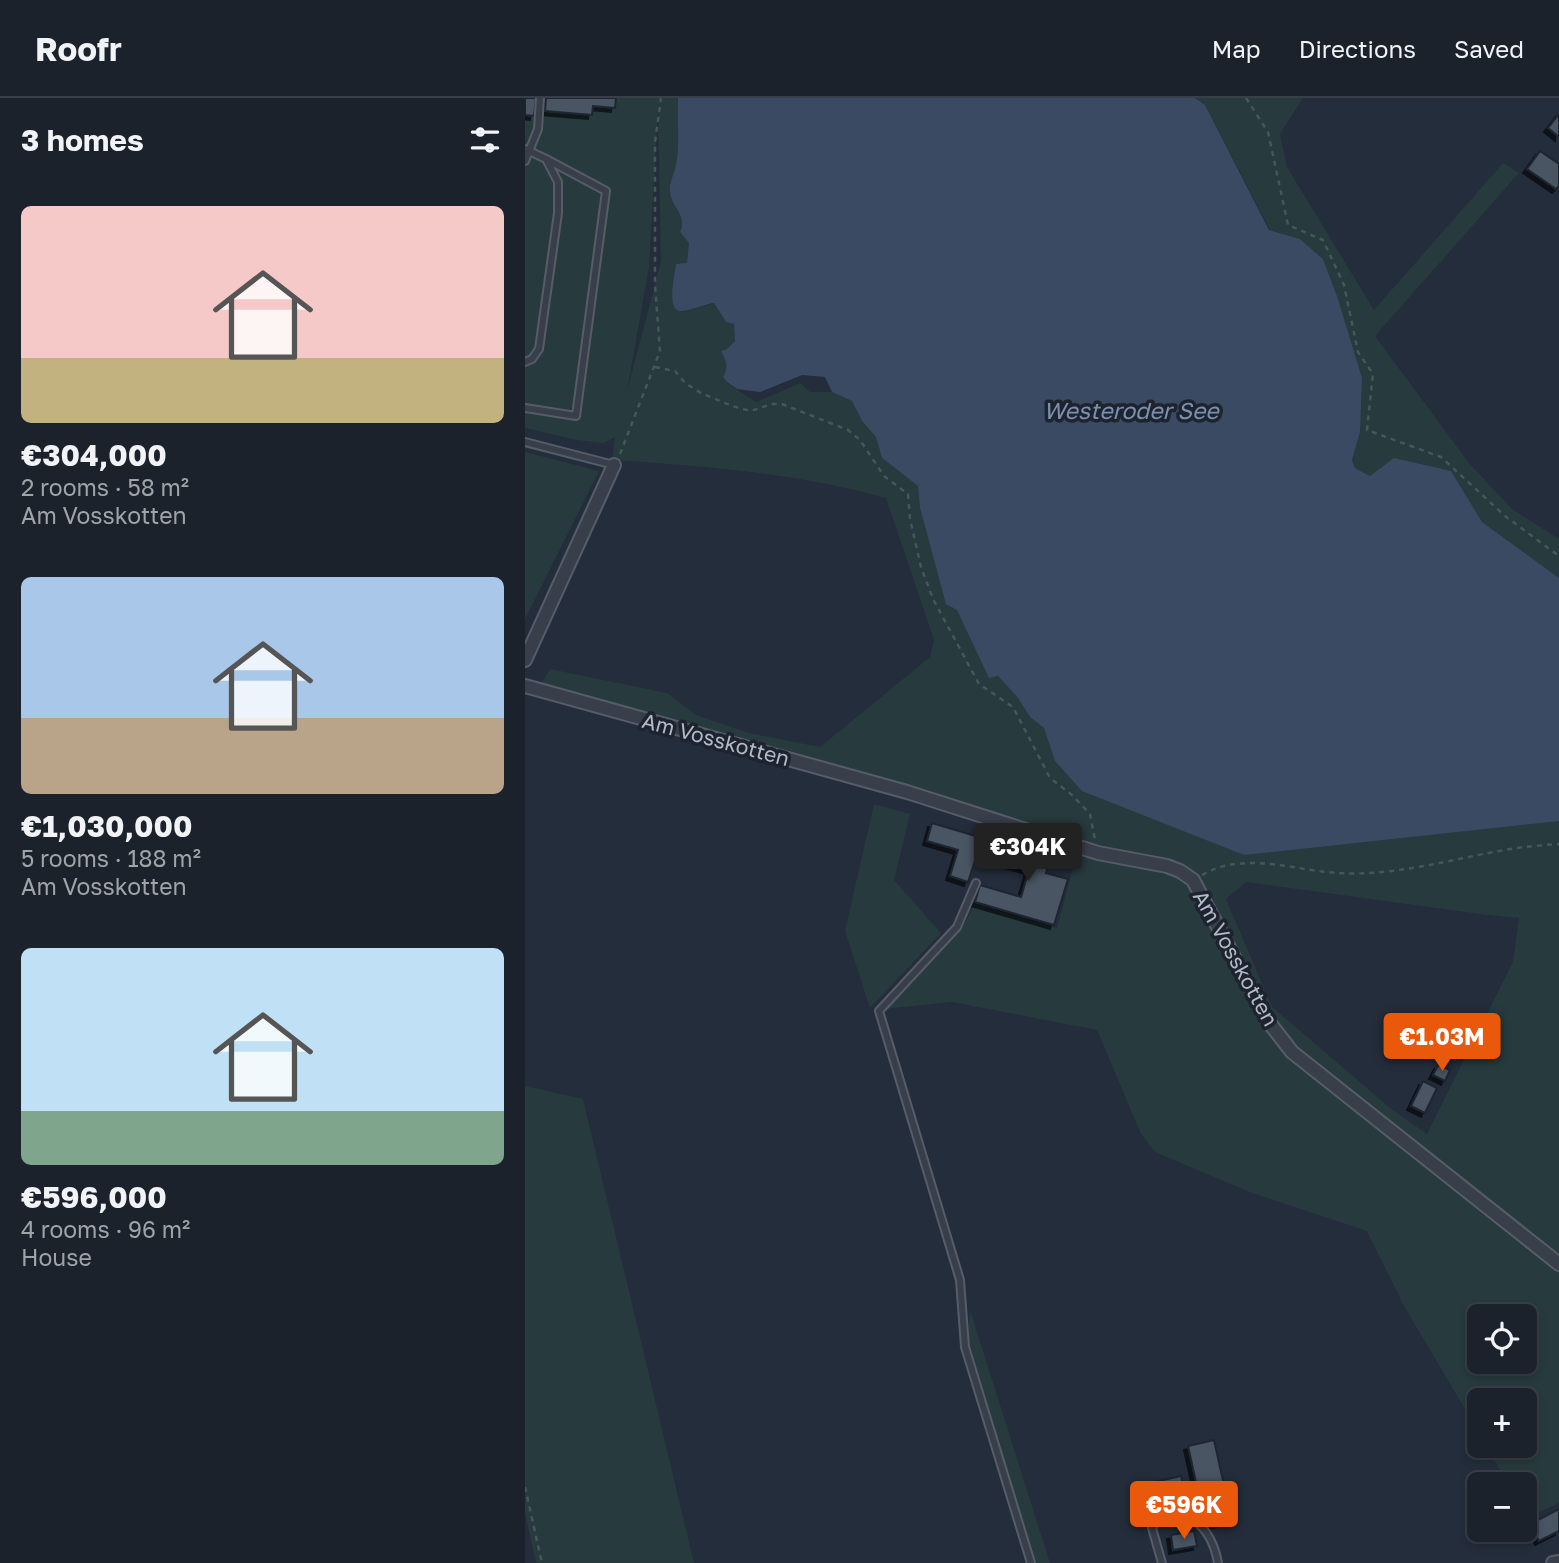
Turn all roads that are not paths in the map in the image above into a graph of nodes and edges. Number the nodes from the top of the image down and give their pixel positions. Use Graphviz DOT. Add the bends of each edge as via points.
graph roads {
  1 [pos="540,98"];
  2 [pos="527,150"];
  3 [pos="547,159"];
  4 [pos="525,161"];
  5 [pos="525,362"];
  6 [pos="525,408"];
  7 [pos="525,442"];
  8 [pos="614,465"];
  9 [pos="525,660"];
  10 [pos="525,686"];
  11 [pos="977,883"];
  12 [pos="1559,1264"];
  13 [pos="1559,1562"];
  14 [pos="1031,1563"];
  15 [pos="1162,1563"];
  16 [pos="1218,1563"];
  17 [pos="1553,1563"];
  1 -- 2 [label="lane" via="538,129"];
  2 -- 3 [label="lane"];
  2 -- 4 [label="lane"];
  3 -- 5 [label="lane" via="558,182 558,213 539,349"];
  3 -- 6 [label="lane" via="606,191 576,416"];
  7 -- 8 [label="lane"];
  8 -- 9 [label="street"];
  10 -- 12 [label="street, Am Vosskotten" via="907,792 1098,853 1180,871 1193,880 1268,1021 1292,1052"];
  11 -- 14 [label="lane" via="957,927 879,1011 960,1280 965,1347"];
  13 -- 17 [label="street"];
  15 -- 16 [label="lane" via="1152,1528 1161,1516 1177,1512 1206,1531"];
}
